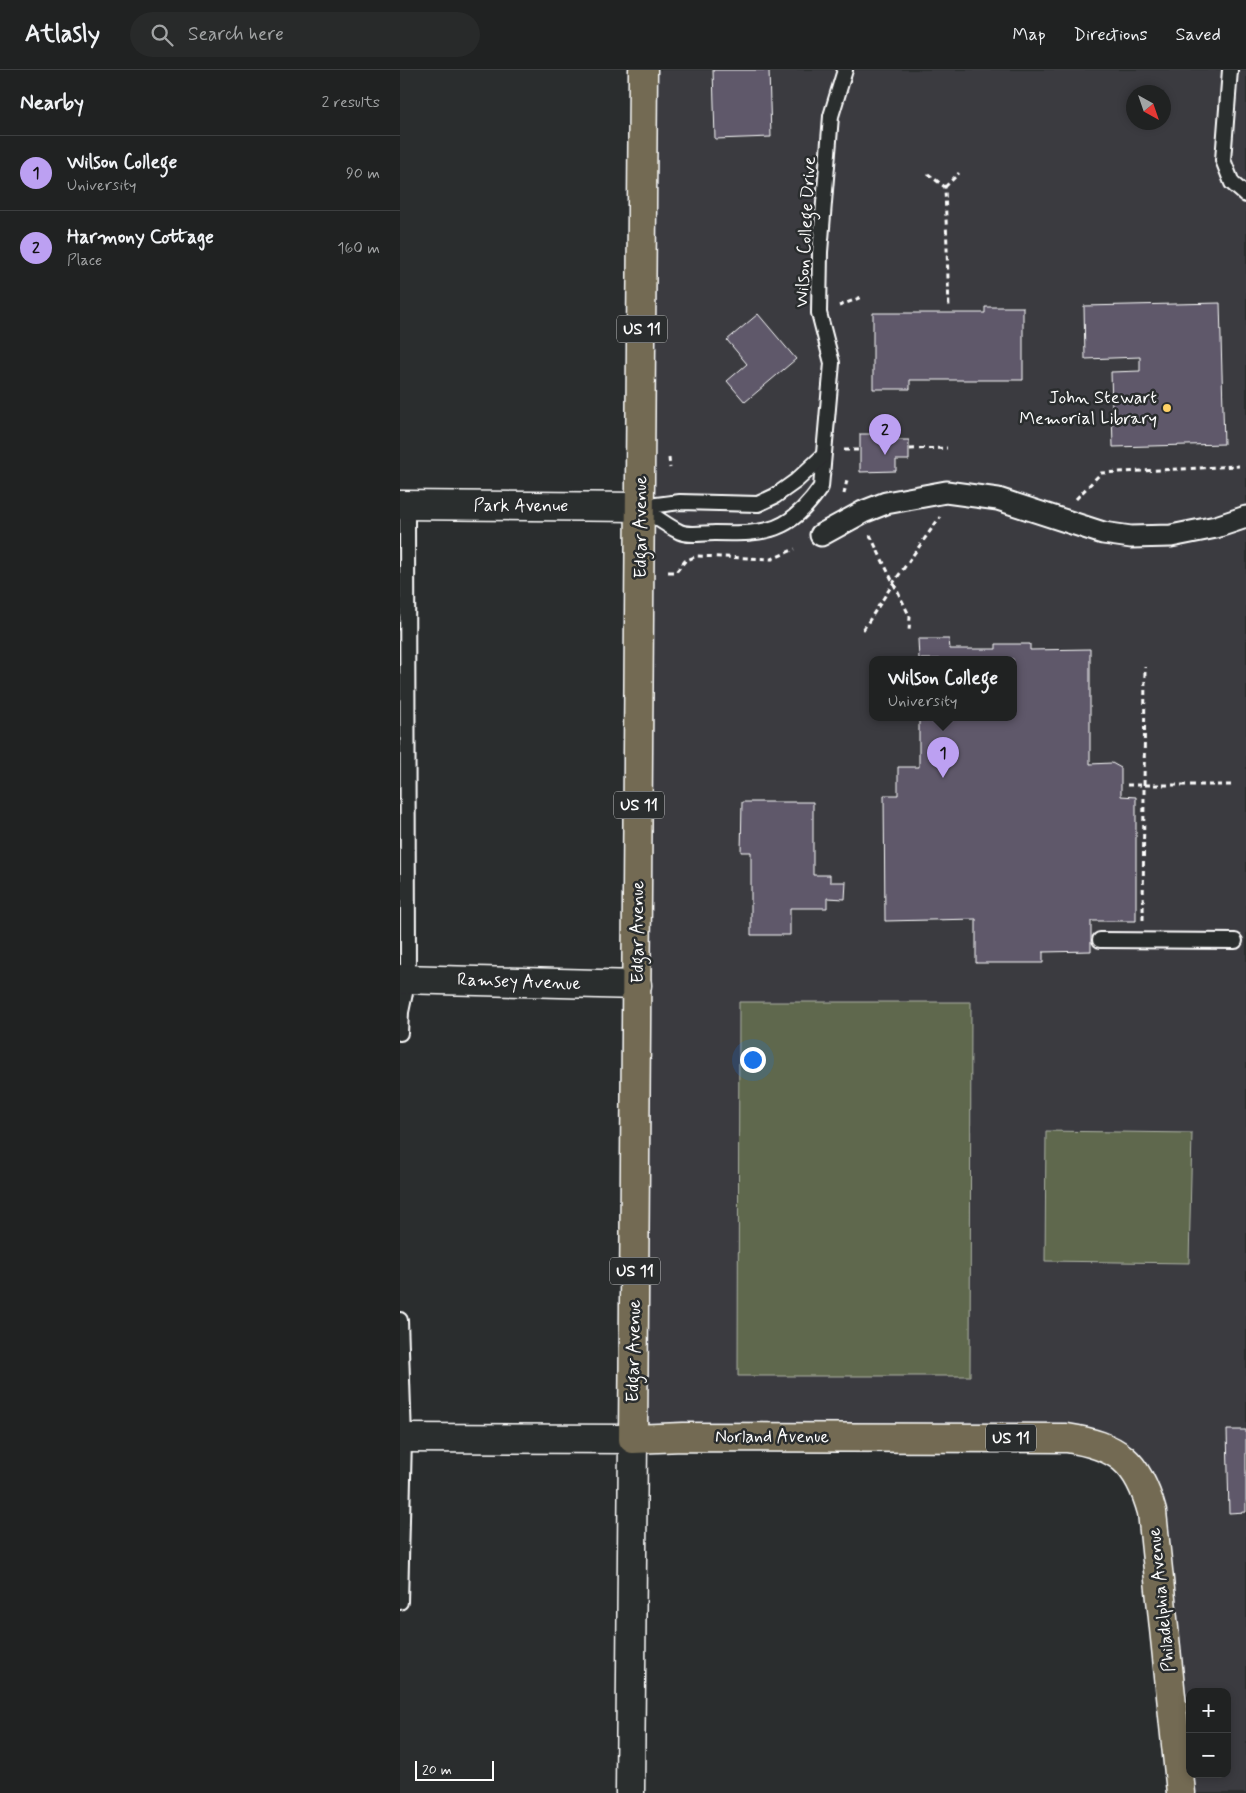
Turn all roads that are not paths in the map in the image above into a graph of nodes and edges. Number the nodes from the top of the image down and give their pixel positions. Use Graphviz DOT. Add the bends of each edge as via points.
graph roads {
  1 [pos="644,70"];
  2 [pos="845,70"];
  3 [pos="1230,70"];
  4 [pos="1246,195"];
  5 [pos="823,456"];
  6 [pos="404,506"];
  7 [pos="641,507"];
  8 [pos="1246,517"];
  9 [pos="821,536"];
  10 [pos="1100,940"];
  11 [pos="1235,941"];
  12 [pos="404,979"];
  13 [pos="637,985"];
  14 [pos="400,1033"];
  15 [pos="400,1320"];
  16 [pos="402,1438"];
  17 [pos="633,1439"];
  18 [pos="1135,1470"];
  19 [pos="400,1602"];
  20 [pos="630,1793"];
  21 [pos="1181,1793"];
  1 -- 7 [label="main road, Edgar Avenue / US 11"];
  2 -- 5 [label="lane, Wilson College Drive" via="831,116 820,252 819,313 832,363"];
  3 -- 4 [label="lane" via="1223,160 1232,183"];
  5 -- 7 [label="lane" via="796,481 758,504 680,502"];
  5 -- 7 [label="lane, Wilson College Drive" via="821,487 792,520 775,529 756,534 681,533"];
  6 -- 7 [label="street, Park Avenue"];
  6 -- 12 [label="lane"];
  7 -- 13 [label="main road, Edgar Avenue / US 11"];
  8 -- 9 [label="street" via="1171,536 1132,536 1103,533 998,499 946,492 886,503"];
  10 -- 11 [label="lane"];
  12 -- 13 [label="street, Ramsey Avenue"];
  12 -- 14 [label="lane"];
  13 -- 17 [label="main road, Edgar Avenue / US 11"];
  15 -- 16 [label="lane"];
  16 -- 17 [label="street, Norland Avenue"];
  16 -- 19 [label="lane"];
  17 -- 18 [label="main road, Norland Avenue / US 11" via="1067,1438 1106,1447"];
  17 -- 20 [label="street, Edgar Avenue"];
  18 -- 21 [label="main road, Philadelphia Avenue / US 11" via="1146,1489 1156,1540"];
}
